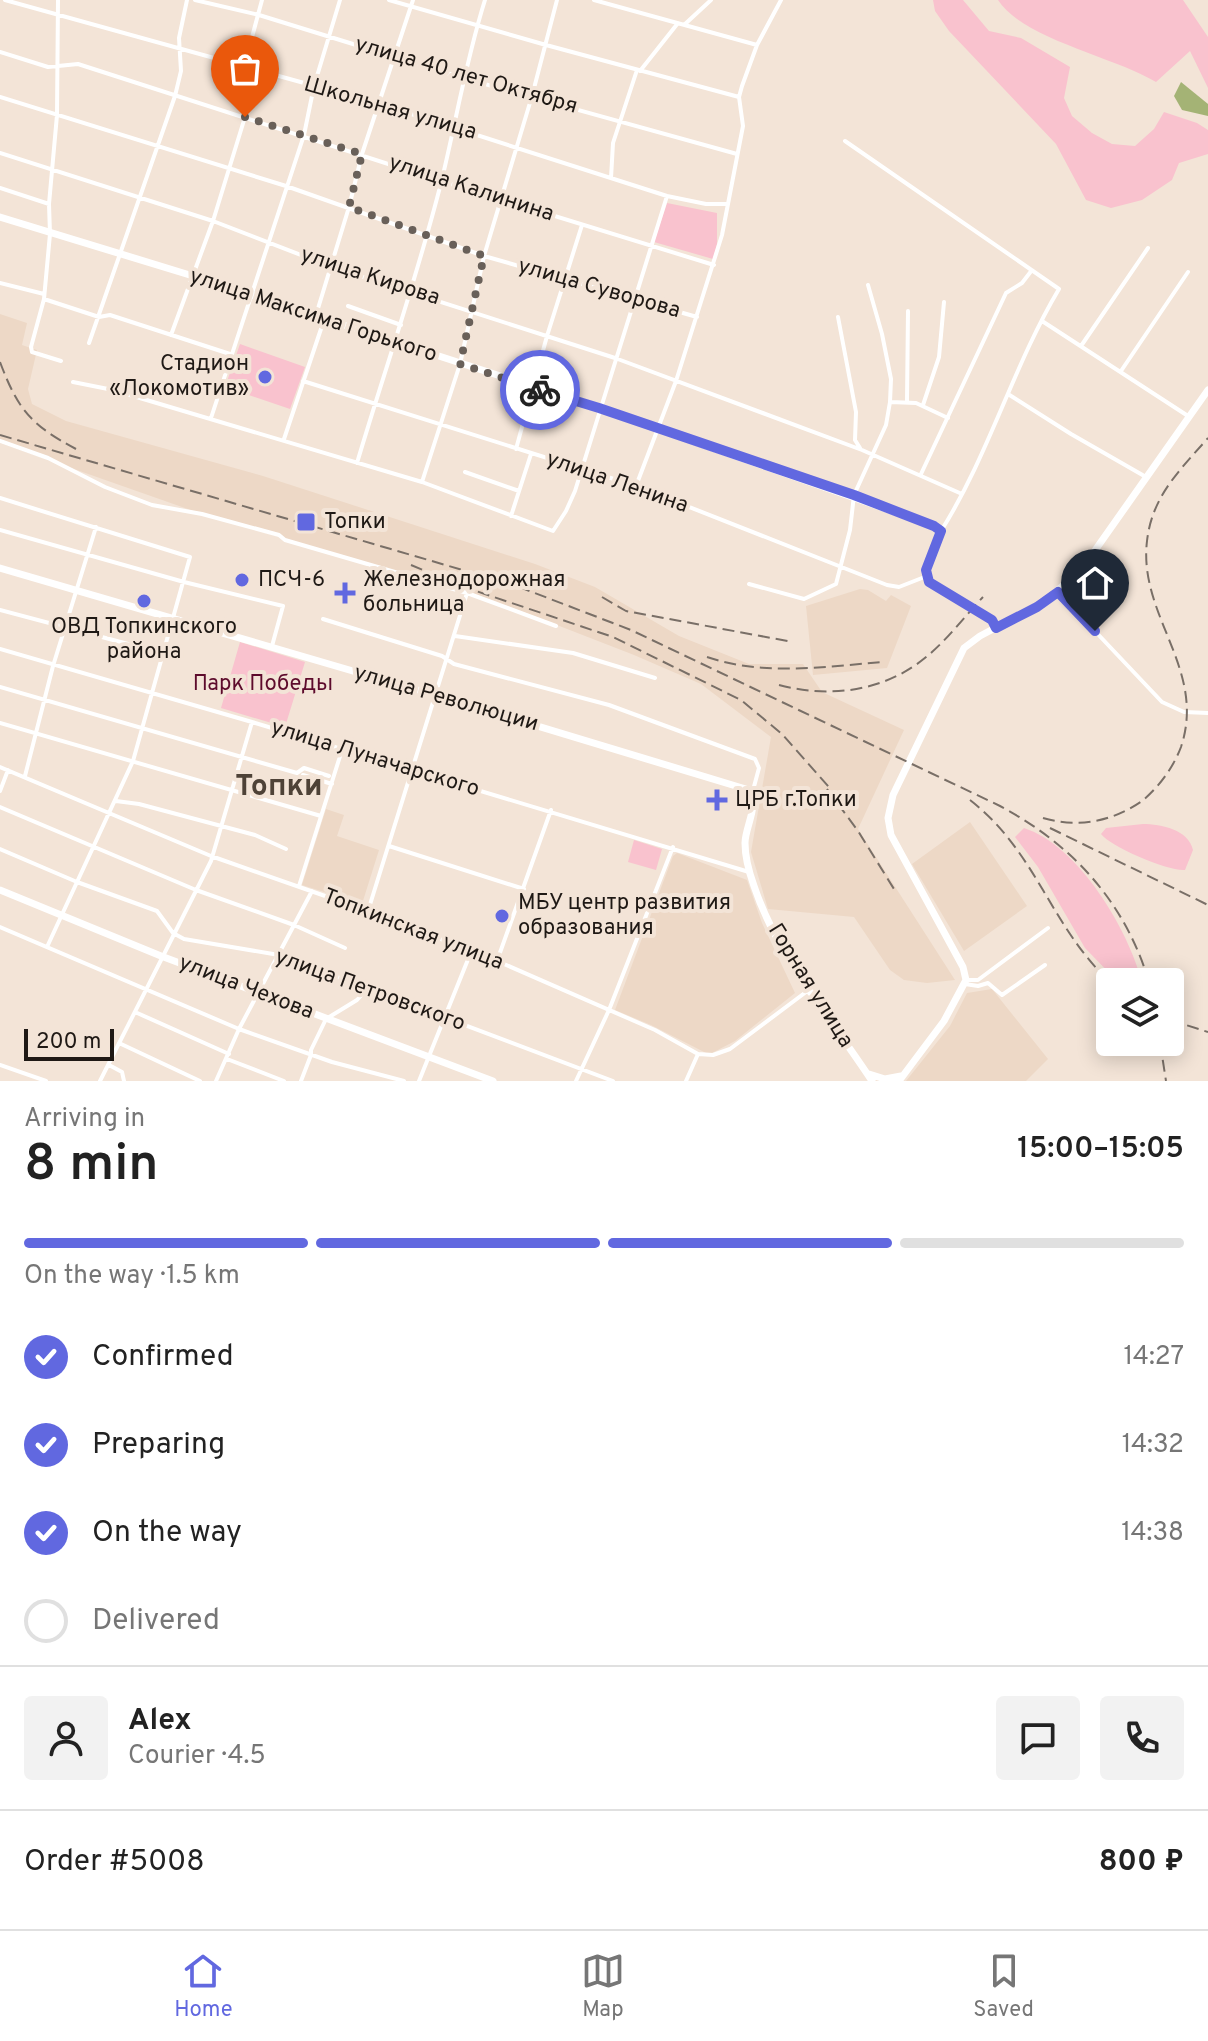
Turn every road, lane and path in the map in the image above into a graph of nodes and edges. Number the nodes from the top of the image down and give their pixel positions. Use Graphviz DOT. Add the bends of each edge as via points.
graph roads {
  1 [pos="5,0"];
  2 [pos="58,0"];
  3 [pos="187,0"];
  4 [pos="195,0"];
  5 [pos="262,0"];
  6 [pos="340,0"];
  7 [pos="389,0"];
  8 [pos="413,0"];
  9 [pos="485,0"];
  10 [pos="557,0"];
  11 [pos="594,0"];
  12 [pos="711,0"];
  13 [pos="782,0"];
  14 [pos="411,7"];
  15 [pos="57,15"];
  16 [pos="259,15"];
  17 [pos="681,24"];
  18 [pos="477,25"];
  19 [pos="330,36"];
  20 [pos="546,45"];
  21 [pos="757,45"];
  22 [pos="182,51"];
  23 [pos="0,52"];
  24 [pos="396,56"];
  25 [pos="243,66"];
  26 [pos="58,67"];
  27 [pos="638,70"];
  28 [pos="463,78"];
  29 [pos="314,86"];
  30 [pos="175,96"];
  31 [pos="532,96"];
  32 [pos="0,97"];
  33 [pos="739,97"];
  34 [pos="380,104"];
  35 [pos="57,115"];
  36 [pos="245,117"];
  37 [pos="618,121"];
  38 [pos="452,126"];
  39 [pos="304,135"];
  40 [pos="845,141"];
  41 [pos="516,146"];
  42 [pos="156,147"];
  43 [pos="0,153"];
  44 [pos="362,154"];
  45 [pos="737,154"];
  46 [pos="230,168"];
  47 [pos="52,169"];
  48 [pos="611,178"];
  49 [pos="441,181"];
  50 [pos="286,186"];
  51 [pos="0,188"];
  52 [pos="667,196"];
  53 [pos="141,197"];
  54 [pos="500,199"];
  55 [pos="49,204"];
  56 [pos="727,204"];
  57 [pos="349,207"];
  58 [pos="0,217"];
  59 [pos="213,221"];
  60 [pos="582,225"];
  61 [pos="50,234"];
  62 [pos="426,237"];
  63 [pos="269,242"];
  64 [pos="652,245"];
  65 [pos="1148,248"];
  66 [pos="121,255"];
  67 [pos="484,256"];
  68 [pos="714,265"];
  69 [pos="332,267"];
  70 [pos="1032,270"];
  71 [pos="1188,272"];
  72 [pos="193,276"];
  73 [pos="566,280"];
  74 [pos="0,283"];
  75 [pos="868,285"];
  76 [pos="412,292"];
  77 [pos="252,296"];
  78 [pos="44,297"];
  79 [pos="634,300"];
  80 [pos="944,302"];
  81 [pos="348,306"];
  82 [pos="472,310"];
  83 [pos="908,311"];
  84 [pos="99,317"];
  85 [pos="315,317"];
  86 [pos="697,317"];
  87 [pos="838,317"];
  88 [pos="324,320"];
  89 [pos="1042,321"];
  90 [pos="401,325"];
  91 [pos="171,335"];
  92 [pos="547,336"];
  93 [pos="89,343"];
  94 [pos="395,344"];
  95 [pos="1081,346"];
  96 [pos="230,354"];
  97 [pos="615,358"];
  98 [pos="61,361"];
  99 [pos="460,364"];
  100 [pos="1121,371"];
  101 [pos="303,381"];
  102 [pos="676,381"];
  103 [pos="73,382"];
  104 [pos="533,388"];
  105 [pos="1208,390"];
  106 [pos="1008,394"];
  107 [pos="907,401"];
  108 [pos="890,402"];
  109 [pos="375,403"];
  110 [pos="923,405"];
  111 [pos="599,408"];
  112 [pos="1190,417"];
  113 [pos="211,418"];
  114 [pos="949,418"];
  115 [pos="441,426"];
  116 [pos="658,428"];
  117 [pos="283,439"];
  118 [pos="0,441"];
  119 [pos="516,449"];
  120 [pos="862,450"];
  121 [pos="531,454"];
  122 [pos="873,454"];
  123 [pos="357,463"];
  124 [pos="581,469"];
  125 [pos="465,472"];
  126 [pos="921,474"];
  127 [pos="1148,478"];
  128 [pos="422,482"];
  129 [pos="636,486"];
  130 [pos="519,491"];
  131 [pos="962,494"];
  132 [pos="854,495"];
  133 [pos="0,498"];
  134 [pos="511,516"];
  135 [pos="96,527"];
  136 [pos="0,530"];
  137 [pos="941,531"];
  138 [pos="86,554"];
  139 [pos="842,567"];
  140 [pos="0,568"];
  141 [pos="927,576"];
  142 [pos="184,582"];
  143 [pos="749,584"];
  144 [pos="75,591"];
  145 [pos="1058,592"];
  146 [pos="467,593"];
  147 [pos="0,610"];
  148 [pos="172,619"];
  149 [pos="323,619"];
  150 [pos="994,624"];
  151 [pos="556,626"];
  152 [pos="65,629"];
  153 [pos="455,636"];
  154 [pos="271,648"];
  155 [pos="0,649"];
  156 [pos="162,653"];
  157 [pos="446,659"];
  158 [pos="53,666"];
  159 [pos="655,678"];
  160 [pos="0,687"];
  161 [pos="151,694"];
  162 [pos="435,695"];
  163 [pos="45,700"];
  164 [pos="1208,713"];
  165 [pos="252,722"];
  166 [pos="0,723"];
  167 [pos="142,729"];
  168 [pos="34,732"];
  169 [pos="342,750"];
  170 [pos="242,756"];
  171 [pos="133,761"];
  172 [pos="0,767"];
  173 [pos="8,770"];
  174 [pos="412,770"];
  175 [pos="303,775"];
  176 [pos="25,776"];
  177 [pos="329,776"];
  178 [pos="332,784"];
  179 [pos="232,790"];
  180 [pos="0,791"];
  181 [pos="752,794"];
  182 [pos="116,801"];
  183 [pos="0,807"];
  184 [pos="551,810"];
  185 [pos="109,814"];
  186 [pos="321,816"];
  187 [pos="222,827"];
  188 [pos="93,845"];
  189 [pos="389,846"];
  190 [pos="673,847"];
  191 [pos="0,849"];
  192 [pos="286,849"];
  193 [pos="211,856"];
  194 [pos="749,872"];
  195 [pos="77,882"];
  196 [pos="299,886"];
  197 [pos="524,889"];
  198 [pos="0,890"];
  199 [pos="196,890"];
  200 [pos="312,891"];
  201 [pos="368,911"];
  202 [pos="61,915"];
  203 [pos="294,925"];
  204 [pos="0,927"];
  205 [pos="1048,928"];
  206 [pos="173,933"];
  207 [pos="47,947"];
  208 [pos="345,948"];
  209 [pos="471,952"];
  210 [pos="279,955"];
  211 [pos="161,956"];
  212 [pos="497,961"];
  213 [pos="1045,965"];
  214 [pos="966,982"];
  215 [pos="367,989"];
  216 [pos="810,989"];
  217 [pos="146,990"];
  218 [pos="258,992"];
  219 [pos="609,1010"];
  220 [pos="135,1012"];
  221 [pos="326,1019"];
  222 [pos="445,1019"];
  223 [pos="239,1029"];
  224 [pos="119,1043"];
  225 [pos="698,1054"];
  226 [pos="311,1055"];
  227 [pos="228,1056"];
  228 [pos="431,1056"];
  229 [pos="0,1065"];
  230 [pos="109,1065"];
  231 [pos="581,1069"];
  232 [pos="870,1077"];
  233 [pos="900,1079"];
  234 [pos="46,1081"];
  235 [pos="100,1081"];
  236 [pos="124,1081"];
  237 [pos="200,1081"];
  238 [pos="216,1081"];
  239 [pos="284,1081"];
  240 [pos="301,1081"];
  241 [pos="404,1081"];
  242 [pos="419,1081"];
  243 [pos="493,1081"];
  244 [pos="576,1081"];
  245 [pos="613,1081"];
  246 [pos="686,1081"];
  1 -- 15 [label="street, Школьная улица"];
  2 -- 15 [label="street"];
  3 -- 22 [label="street" via="179,38"];
  4 -- 16 [label="street, улица 40 лет Октября"];
  5 -- 16 [label="street"];
  6 -- 19 [label="street"];
  7 -- 14 [label="street"];
  8 -- 14 [label="street"];
  9 -- 18 [label="street"];
  10 -- 20 [label="street"];
  11 -- 17 [label="street"];
  12 -- 17 [label="street"];
  13 -- 21 [label="street"];
  14 -- 18 [label="street"];
  14 -- 24 [label="street"];
  15 -- 22 [label="street, Школьная улица"];
  15 -- 26 [label="street"];
  16 -- 19 [label="street, улица 40 лет Октября"];
  16 -- 25 [label="street"];
  17 -- 21 [label="street"];
  17 -- 27 [label="street"];
  18 -- 20 [label="street"];
  18 -- 28 [label="street"];
  19 -- 24 [label="street, улица 40 лет Октября"];
  19 -- 29 [label="street"];
  20 -- 27 [label="street"];
  20 -- 31 [label="street"];
  21 -- 33 [label="street"];
  22 -- 25 [label="street, Школьная улица"];
  22 -- 30 [label="street"];
  23 -- 26 [label="street, улица Калинина"];
  24 -- 28 [label="street, улица 40 лет Октября"];
  24 -- 34 [label="street"];
  25 -- 29 [label="street, Школьная улица"];
  25 -- 36 [label="street" via="255,74"];
  26 -- 30 [label="street, улица Калинина" via="78,64"];
  26 -- 35 [label="street"];
  27 -- 33 [label="street"];
  27 -- 37 [label="street"];
  28 -- 31 [label="street, улица 40 лет Октября"];
  28 -- 38 [label="street"];
  29 -- 34 [label="street, Школьная улица"];
  29 -- 39 [label="street"];
  30 -- 36 [label="street, улица Калинина"];
  30 -- 42 [label="street"];
  31 -- 37 [label="street, улица 40 лет Октября"];
  31 -- 41 [label="street"];
  32 -- 35 [label="street, улица Суворова"];
  33 -- 45 [label="street" via="743,126"];
  34 -- 38 [label="street, Школьная улица"];
  34 -- 44 [label="street"];
  35 -- 42 [label="street, улица Суворова"];
  35 -- 47 [label="street"];
  36 -- 39 [label="street, улица Калинина"];
  36 -- 46 [label="street"];
  37 -- 45 [label="street, улица 40 лет Октября"];
  37 -- 48 [label="street"];
  38 -- 41 [label="street, Школьная улица"];
  38 -- 49 [label="street"];
  39 -- 44 [label="street, улица Калинина"];
  39 -- 50 [label="street"];
  40 -- 70 [label="street"];
  41 -- 48 [label="street, Школьная улица"];
  41 -- 54 [label="street"];
  42 -- 46 [label="street, улица Суворова"];
  42 -- 53 [label="street"];
  43 -- 47 [label="street, улица Кирова"];
  44 -- 49 [label="street, улица Калинина"];
  44 -- 57 [label="street"];
  45 -- 56 [label="street"];
  46 -- 50 [label="street, улица Суворова"];
  46 -- 59 [label="street"];
  47 -- 53 [label="street, улица Кирова"];
  47 -- 55 [label="street"];
  48 -- 52 [label="street, Школьная улица"];
  49 -- 54 [label="street, улица Калинина"];
  49 -- 62 [label="street"];
  50 -- 57 [label="street, улица Суворова"];
  50 -- 63 [label="street"];
  51 -- 55 [label="street"];
  52 -- 56 [label="street, Школьная улица"];
  52 -- 64 [label="street"];
  53 -- 59 [label="street, улица Кирова"];
  53 -- 66 [label="street"];
  54 -- 60 [label="street, улица Калинина"];
  54 -- 67 [label="street"];
  55 -- 61 [label="street"];
  56 -- 68 [label="street"];
  57 -- 62 [label="street, улица Суворова"];
  57 -- 69 [label="street"];
  58 -- 61 [label="street, улица Максима Горького"];
  59 -- 63 [label="street, улица Кирова"];
  59 -- 72 [label="street"];
  60 -- 64 [label="street, улица Калинина"];
  60 -- 73 [label="street"];
  61 -- 66 [label="street, улица Максима Горького"];
  61 -- 78 [label="street"];
  62 -- 67 [label="street, улица Суворова"];
  62 -- 76 [label="street"];
  63 -- 69 [label="street, улица Кирова"];
  63 -- 77 [label="street"];
  64 -- 68 [label="street, улица Калинина"];
  64 -- 79 [label="street"];
  65 -- 95 [label="street"];
  66 -- 72 [label="street, улица Максима Горького"];
  66 -- 84 [label="street"];
  67 -- 73 [label="street, улица Суворова"];
  67 -- 82 [label="street"];
  68 -- 86 [label="street"];
  69 -- 76 [label="street, улица Кирова"];
  69 -- 85 [label="street"];
  70 -- 89 [label="street" via="1059,289"];
  70 -- 114 [label="street" via="1006,293"];
  71 -- 100 [label="street"];
  72 -- 77 [label="street, улица Максима Горького"];
  72 -- 91 [label="street"];
  73 -- 79 [label="street, улица Суворова"];
  73 -- 92 [label="street"];
  74 -- 78 [label="street"];
  75 -- 108 [label="street" via="891,379"];
  76 -- 82 [label="street, улица Кирова"];
  76 -- 90 [label="street"];
  77 -- 85 [label="street, улица Максима Горького"];
  77 -- 96 [label="street"];
  78 -- 84 [label="street"];
  78 -- 98 [label="street" via="32,352"];
  79 -- 86 [label="street, улица Суворова"];
  79 -- 97 [label="street"];
  80 -- 110 [label="street" via="939,357"];
  81 -- 90 [label="street"];
  82 -- 92 [label="street, улица Кирова"];
  82 -- 99 [label="street"];
  83 -- 107 [label="street"];
  84 -- 91 [label="street" via="110,315"];
  84 -- 93 [label="street"];
  85 -- 88 [label="street, улица Максима Горького"];
  86 -- 102 [label="street"];
  87 -- 120 [label="street" via="855,404 855,440"];
  88 -- 94 [label="street, улица Максима Горького"];
  88 -- 101 [label="street"];
  89 -- 95 [label="street"];
  89 -- 106 [label="street"];
  90 -- 94 [label="street"];
  91 -- 96 [label="street"];
  92 -- 97 [label="street, улица Кирова"];
  92 -- 104 [label="street"];
  94 -- 99 [label="street, улица Максима Горького"];
  94 -- 109 [label="street"];
  95 -- 100 [label="street"];
  96 -- 113 [label="street"];
  97 -- 102 [label="street, улица Кирова"];
  97 -- 111 [label="street"];
  99 -- 104 [label="street, улица Максима Горького"];
  99 -- 115 [label="street"];
  100 -- 112 [label="street"];
  101 -- 109 [label="street, улица Ленина"];
  101 -- 117 [label="street"];
  102 -- 116 [label="street"];
  102 -- 120 [label="street, улица Кирова"];
  103 -- 113 [label="street"];
  104 -- 111 [label="street, улица Максима Горького"];
  104 -- 119 [label="street"];
  105 -- 112 [label="street"];
  106 -- 127 [label="street"];
  106 -- 131 [label="street"];
  107 -- 108 [label="street"];
  107 -- 110 [label="street"];
  108 -- 122 [label="street"];
  109 -- 115 [label="street, улица Ленина"];
  109 -- 123 [label="street"];
  110 -- 114 [label="street"];
  111 -- 116 [label="street, улица Максима Горького"];
  111 -- 124 [label="street"];
  112 -- 127 [label="street"];
  113 -- 117 [label="street"];
  114 -- 126 [label="street"];
  115 -- 119 [label="street, улица Ленина"];
  115 -- 128 [label="street"];
  116 -- 129 [label="street"];
  116 -- 132 [label="street, улица Максима Горького"];
  117 -- 123 [label="street"];
  118 -- 146 [label="street" via="152,505 279,535"];
  119 -- 121 [label="street, улица Ленина"];
  120 -- 122 [label="street, улица Кирова"];
  121 -- 124 [label="street, улица Ленина"];
  121 -- 130 [label="street"];
  122 -- 126 [label="street, улица Кирова"];
  122 -- 132 [label="street"];
  123 -- 128 [label="street"];
  124 -- 129 [label="street, улица Ленина"];
  124 -- 134 [label="street" via="553,531"];
  125 -- 130 [label="street"];
  126 -- 131 [label="street, улица Кирова"];
  127 -- 145 [label="street" via="1084,566"];
  128 -- 134 [label="street"];
  129 -- 139 [label="street, улица Ленина"];
  130 -- 134 [label="street"];
  131 -- 137 [label="street"];
  132 -- 137 [label="street, улица Максима Горького"];
  132 -- 139 [label="street"];
  133 -- 135 [label="street"];
  135 -- 138 [label="street"];
  135 -- 142 [label="street" via="190,557"];
  136 -- 138 [label="street"];
  137 -- 141 [label="street"];
  138 -- 142 [label="street"];
  138 -- 144 [label="street"];
  139 -- 141 [label="street, улица Ленина" via="896,587"];
  139 -- 143 [label="street" via="834,587 804,599"];
  140 -- 144 [label="street, улица Революции"];
  141 -- 150 [label="street" via="934,587"];
  142 -- 148 [label="street"];
  142 -- 154 [label="street" via="283,606"];
  144 -- 148 [label="street, улица Революции"];
  144 -- 152 [label="street"];
  145 -- 150 [label="street" via="1037,607"];
  145 -- 164 [label="street" via="1156,698 1184,712"];
  146 -- 151 [label="street"];
  146 -- 153 [label="street"];
  147 -- 152 [label="street"];
  148 -- 154 [label="street, улица Революции"];
  148 -- 156 [label="street"];
  149 -- 157 [label="street"];
  150 -- 214 [label="street" via="964,648 889,809 891,835 963,967"];
  152 -- 156 [label="street"];
  152 -- 158 [label="street"];
  153 -- 157 [label="street"];
  153 -- 159 [label="street" via="573,653"];
  154 -- 162 [label="street, улица Революции"];
  155 -- 158 [label="street, улица Луначарского"];
  156 -- 161 [label="street"];
  157 -- 162 [label="street"];
  157 -- 181 [label="street" via="609,705 755,759 759,768"];
  158 -- 161 [label="street, улица Луначарского"];
  158 -- 163 [label="street"];
  160 -- 163 [label="street"];
  161 -- 165 [label="street, улица Луначарского"];
  161 -- 167 [label="street"];
  162 -- 174 [label="street"];
  162 -- 181 [label="street, улица Революции"];
  163 -- 167 [label="street"];
  163 -- 168 [label="street"];
  165 -- 169 [label="street, улица Луначарского"];
  165 -- 170 [label="street"];
  166 -- 168 [label="street"];
  167 -- 170 [label="street"];
  167 -- 171 [label="street"];
  168 -- 171 [label="street"];
  168 -- 176 [label="street"];
  169 -- 174 [label="street, улица Луначарского"];
  169 -- 178 [label="street"];
  170 -- 177 [label="street" via="297,773 304,768"];
  170 -- 179 [label="street"];
  171 -- 179 [label="street"];
  171 -- 182 [label="street"];
  172 -- 173 [label="street, Топкинская улица"];
  173 -- 176 [label="street, Топкинская улица"];
  173 -- 180 [label="street"];
  174 -- 184 [label="street, улица Луначарского"];
  174 -- 189 [label="street"];
  175 -- 178 [label="street"];
  176 -- 185 [label="street, Топкинская улица"];
  178 -- 186 [label="street"];
  179 -- 186 [label="street"];
  179 -- 187 [label="street"];
  181 -- 194 [label="street, Горная улица" via="745,838"];
  182 -- 185 [label="street"];
  182 -- 187 [label="street"];
  183 -- 188 [label="street"];
  184 -- 190 [label="street, улица Луначарского"];
  184 -- 197 [label="street"];
  185 -- 188 [label="street"];
  185 -- 193 [label="street, Топкинская улица"];
  186 -- 196 [label="street"];
  187 -- 192 [label="street"];
  187 -- 193 [label="street"];
  188 -- 195 [label="street"];
  188 -- 199 [label="street"];
  189 -- 197 [label="street"];
  189 -- 201 [label="street"];
  190 -- 194 [label="street, улица Луначарского"];
  190 -- 219 [label="street"];
  191 -- 195 [label="street, улица Петровского"];
  193 -- 196 [label="street, Топкинская улица"];
  193 -- 199 [label="street"];
  194 -- 216 [label="street, Горная улица" via="771,927"];
  195 -- 202 [label="street"];
  195 -- 206 [label="street, улица Петровского" via="157,911"];
  196 -- 200 [label="street, Топкинская улица"];
  197 -- 212 [label="street"];
  198 -- 202 [label="street, улица Чехова"];
  199 -- 203 [label="street"];
  199 -- 206 [label="street"];
  200 -- 201 [label="street, Топкинская улица"];
  200 -- 203 [label="street"];
  201 -- 209 [label="street, Топкинская улица"];
  202 -- 207 [label="street"];
  202 -- 211 [label="street, улица Чехова"];
  203 -- 208 [label="street"];
  203 -- 210 [label="street"];
  204 -- 207 [label="street"];
  205 -- 214 [label="street" via="978,980"];
  206 -- 210 [label="street, улица Петровского"];
  206 -- 211 [label="street"];
  207 -- 217 [label="street"];
  209 -- 212 [label="street, Топкинская улица"];
  209 -- 222 [label="street"];
  210 -- 215 [label="street, улица Петровского"];
  210 -- 218 [label="street"];
  211 -- 217 [label="street"];
  211 -- 218 [label="street, улица Чехова"];
  212 -- 219 [label="street, Топкинская улица"];
  213 -- 214 [label="street" via="1002,995 988,983"];
  214 -- 233 [label="street"];
  215 -- 221 [label="street"];
  215 -- 222 [label="street, улица Петровского"];
  216 -- 225 [label="street" via="730,1049"];
  216 -- 232 [label="street, Горная улица"];
  217 -- 220 [label="street"];
  217 -- 223 [label="street"];
  218 -- 221 [label="street, улица Чехова"];
  218 -- 223 [label="street"];
  219 -- 225 [label="street, Топкинская улица"];
  219 -- 231 [label="street"];
  220 -- 224 [label="street"];
  220 -- 227 [label="street"];
  221 -- 226 [label="street"];
  221 -- 228 [label="street, улица Чехова"];
  222 -- 228 [label="street"];
  222 -- 231 [label="street, улица Петровского"];
  223 -- 226 [label="street"];
  223 -- 227 [label="street"];
  224 -- 230 [label="street"];
  224 -- 237 [label="street"];
  225 -- 246 [label="street"];
  226 -- 240 [label="street"];
  226 -- 241 [label="street"];
  227 -- 238 [label="street"];
  227 -- 239 [label="street"];
  228 -- 242 [label="street"];
  228 -- 243 [label="street, улица Чехова"];
  229 -- 234 [label="street"];
  230 -- 235 [label="street"];
  230 -- 236 [label="street" via="122,1072"];
  231 -- 244 [label="street"];
  231 -- 245 [label="street, улица Петровского"];
  232 -- 233 [label="street"];
}
